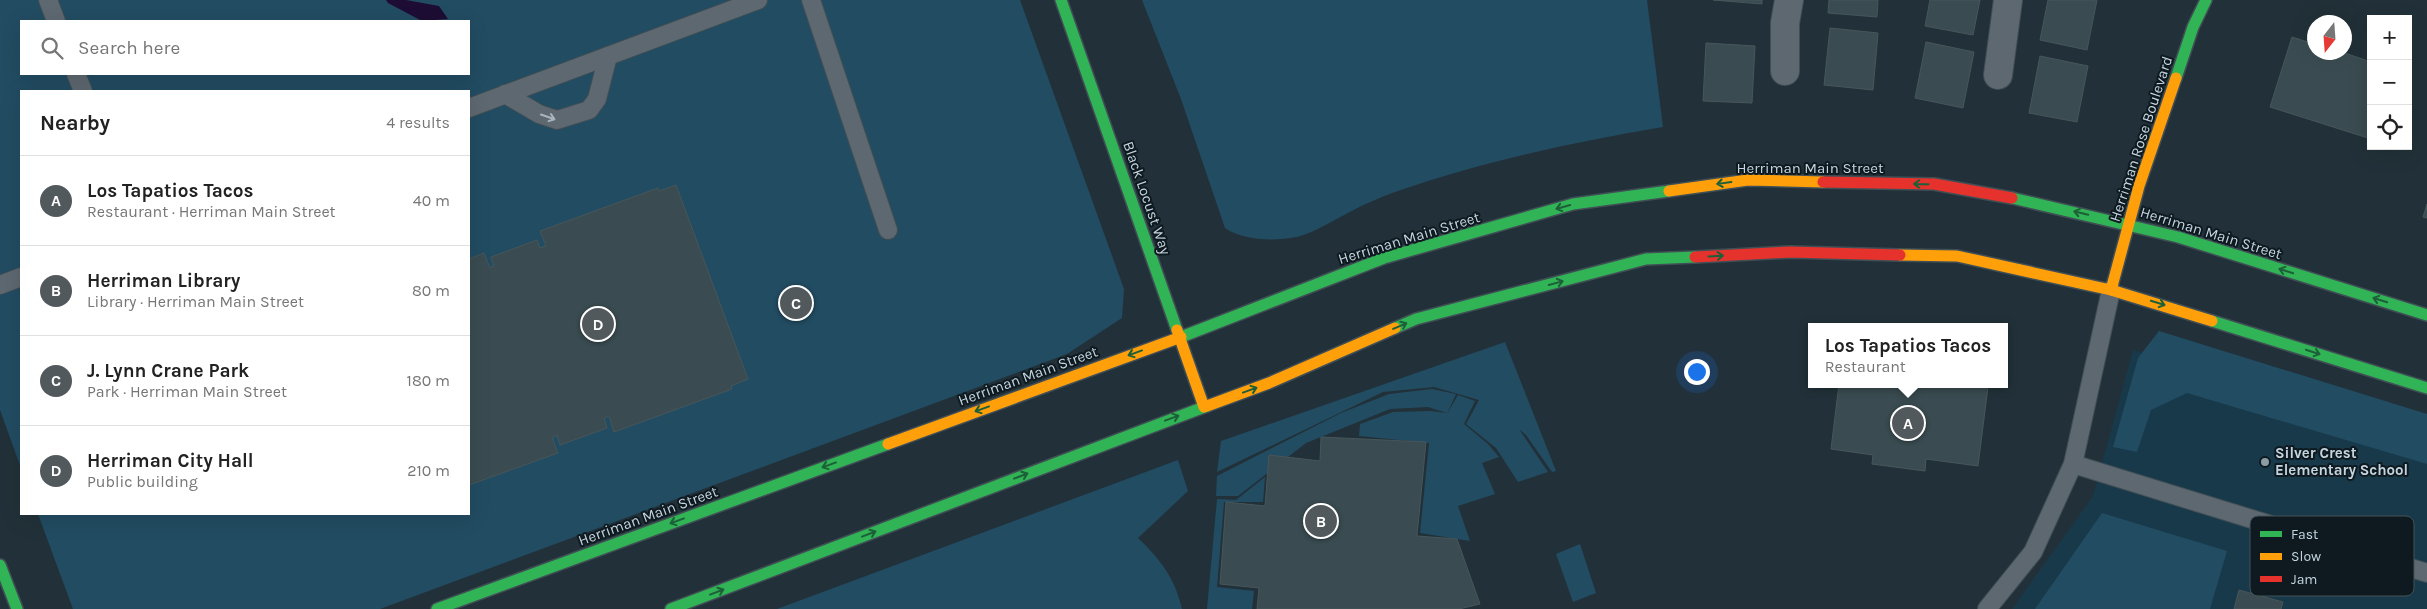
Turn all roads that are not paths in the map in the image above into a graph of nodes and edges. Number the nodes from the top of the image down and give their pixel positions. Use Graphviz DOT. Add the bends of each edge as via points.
graph roads {
  1 [pos="48,0"];
  2 [pos="758,0"];
  3 [pos="811,0"];
  4 [pos="1061,0"];
  5 [pos="1790,0"];
  6 [pos="2008,0"];
  7 [pos="2206,0"];
  8 [pos="56,20"];
  9 [pos="608,56"];
  10 [pos="1785,71"];
  11 [pos="76,75"];
  12 [pos="1998,75"];
  13 [pos="83,90"];
  14 [pos="505,94"];
  15 [pos="470,108"];
  16 [pos="2128,224"];
  17 [pos="888,230"];
  18 [pos="20,277"];
  19 [pos="0,285"];
  20 [pos="2111,290"];
  21 [pos="2427,315"];
  22 [pos="1180,337"];
  23 [pos="2427,388"];
  24 [pos="1204,407"];
  25 [pos="2073,464"];
  26 [pos="2250,518"];
  27 [pos="0,565"];
  28 [pos="2414,569"];
  29 [pos="2427,573"];
  30 [pos="17,609"];
  31 [pos="437,609"];
  32 [pos="671,609"];
  33 [pos="1987,609"];
  1 -- 8 [label="lane"];
  2 -- 9 [label="lane"];
  3 -- 17 [label="lane"];
  4 -- 22 [label="main road, Black Locust Way"];
  5 -- 10 [label="street" via="1785,23"];
  6 -- 12 [label="street"];
  7 -- 16 [label="main road, Herriman Rose Boulevard" via="2190,36"];
  9 -- 14 [label="lane"];
  14 -- 9 [label="lane, one-way" via="539,114 557,120 589,110 597,99"];
  11 -- 13 [label="lane"];
  14 -- 15 [label="lane"];
  16 -- 20 [label="main road, Herriman Rose Boulevard"];
  21 -- 16 [label="main road, Herriman Main Street, one-way"];
  16 -- 22 [label="main road, Herriman Main Street, one-way" via="2035,202 1934,184 1748,180 1574,204 1384,258"];
  18 -- 19 [label="lane"];
  20 -- 23 [label="main road, one-way"];
  24 -- 20 [label="main road, one-way" via="1416,320 1646,259 1790,252 1958,256"];
  20 -- 25 [label="lane"];
  22 -- 24 [label="main road, Black Locust Way"];
  22 -- 31 [label="main road, Herriman Main Street, one-way"];
  32 -- 24 [label="main road, one-way"];
  25 -- 26 [label="lane"];
  25 -- 33 [label="lane" via="2032,553"];
  27 -- 30 [label="main road"];
  28 -- 29 [label="lane"];
}
